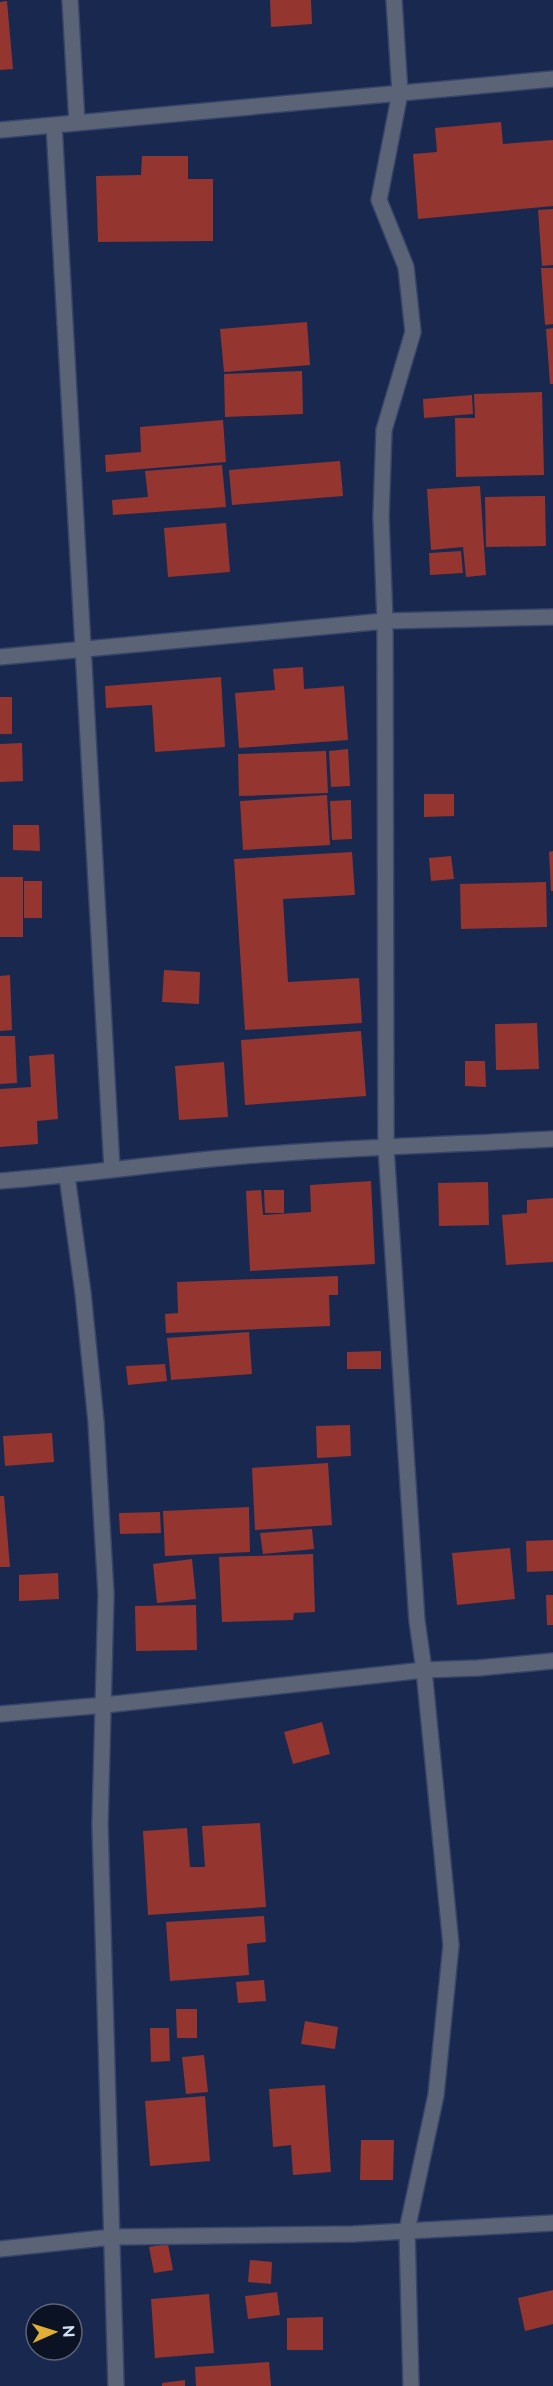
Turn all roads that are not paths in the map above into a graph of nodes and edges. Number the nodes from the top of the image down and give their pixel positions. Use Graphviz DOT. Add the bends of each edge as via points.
graph roads {
  1 [pos="70,0"];
  2 [pos="394,0"];
  3 [pos="553,79"];
  4 [pos="400,93"];
  5 [pos="77,123"];
  6 [pos="54,125"];
  7 [pos="0,130"];
  8 [pos="553,616"];
  9 [pos="385,621"];
  10 [pos="83,650"];
  11 [pos="0,657"];
  12 [pos="553,1139"];
  13 [pos="386,1148"];
  14 [pos="112,1169"];
  15 [pos="67,1176"];
  16 [pos="0,1181"];
  17 [pos="553,1662"];
  18 [pos="424,1670"];
  19 [pos="105,1706"];
  20 [pos="0,1714"];
  21 [pos="553,2223"];
  22 [pos="407,2230"];
  23 [pos="112,2236"];
  24 [pos="0,2249"];
  25 [pos="116,2386"];
  26 [pos="411,2386"];
  1 -- 5 [label="street"];
  2 -- 4 [label="street"];
  3 -- 4 [label="street"];
  4 -- 5 [label="street"];
  4 -- 9 [label="street" via="379,200 406,267 413,332 384,430 381,517"];
  5 -- 6 [label="street"];
  6 -- 7 [label="street"];
  6 -- 10 [label="street"];
  8 -- 9 [label="street"];
  9 -- 10 [label="street"];
  9 -- 13 [label="street"];
  10 -- 11 [label="street"];
  10 -- 14 [label="street"];
  12 -- 13 [label="street"];
  13 -- 14 [label="street"];
  13 -- 18 [label="street" via="417,1620"];
  14 -- 15 [label="street"];
  15 -- 16 [label="street"];
  15 -- 19 [label="street" via="96,1422 106,1594"];
  17 -- 18 [label="street"];
  18 -- 19 [label="street"];
  18 -- 22 [label="street" via="452,1945 436,2095"];
  19 -- 20 [label="street"];
  19 -- 23 [label="street" via="100,1824"];
  21 -- 22 [label="street"];
  22 -- 23 [label="street"];
  22 -- 26 [label="street"];
  23 -- 24 [label="street"];
  23 -- 25 [label="street"];
}
